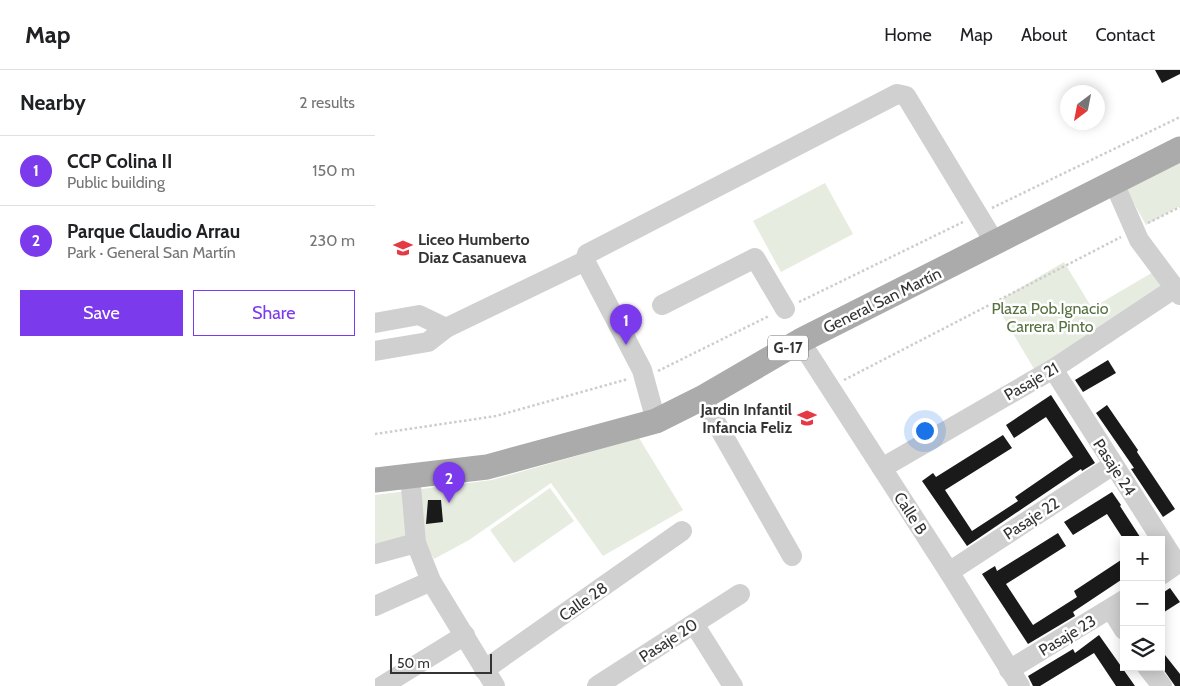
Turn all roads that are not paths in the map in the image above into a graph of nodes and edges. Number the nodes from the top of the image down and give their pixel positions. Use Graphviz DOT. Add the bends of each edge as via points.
graph roads {
  1 [pos="1180,149"];
  2 [pos="1114,183"];
  3 [pos="995,243"];
  4 [pos="585,261"];
  5 [pos="1177,292"];
  6 [pos="662,305"];
  7 [pos="785,309"];
  8 [pos="375,323"];
  9 [pos="446,328"];
  10 [pos="800,340"];
  11 [pos="375,351"];
  12 [pos="1053,369"];
  13 [pos="702,398"];
  14 [pos="656,421"];
  15 [pos="1113,465"];
  16 [pos="883,468"];
  17 [pos="410,475"];
  18 [pos="375,480"];
  19 [pos="682,531"];
  20 [pos="416,543"];
  21 [pos="375,554"];
  22 [pos="792,556"];
  23 [pos="1173,567"];
  24 [pos="949,572"];
  25 [pos="431,580"];
  26 [pos="740,594"];
  27 [pos="1117,604"];
  28 [pos="375,606"];
  29 [pos="694,624"];
  30 [pos="1123,626"];
  31 [pos="465,635"];
  32 [pos="1150,671"];
  33 [pos="489,678"];
  34 [pos="1015,678"];
  35 [pos="381,686"];
  36 [pos="597,686"];
  37 [pos="733,686"];
  38 [pos="1162,686"];
  1 -- 2 [label="main road, General San Martín / G-17"];
  2 -- 3 [label="main road, General San Martín / G-17"];
  2 -- 5 [label="street" via="1139,240"];
  3 -- 4 [label="street" via="906,96 897,94 587,254"];
  3 -- 10 [label="main road, General San Martín / G-17"];
  4 -- 9 [label="street"];
  4 -- 14 [label="street" via="642,370"];
  5 -- 12 [label="street, Pasaje 21"];
  6 -- 7 [label="street" via="755,258"];
  8 -- 9 [label="street" via="419,315"];
  9 -- 11 [label="street" via="428,342"];
  10 -- 13 [label="main road, General San Martín / G-17"];
  10 -- 16 [label="street, Calle B"];
  12 -- 15 [label="street, Pasaje 24"];
  12 -- 16 [label="street, Pasaje 21"];
  13 -- 14 [label="main road, General San Martín / G-17"];
  13 -- 22 [label="street"];
  14 -- 17 [label="main road, General San Martín / G-17" via="487,467"];
  15 -- 23 [label="street, Pasaje 24"];
  15 -- 24 [label="street, Pasaje 22"];
  16 -- 24 [label="street, Calle B"];
  17 -- 18 [label="main road, General San Martín / G-17"];
  17 -- 20 [label="street"];
  19 -- 33 [label="street, Calle 28"];
  20 -- 21 [label="street"];
  20 -- 25 [label="street"];
  24 -- 34 [label="street, Calle B"];
  25 -- 28 [label="street"];
  25 -- 31 [label="street"];
  26 -- 29 [label="street, Pasaje 20"];
  27 -- 30 [label="street"];
  27 -- 34 [label="street, Pasaje 23"];
  29 -- 36 [label="street, Pasaje 20"];
  29 -- 37 [label="street"];
  31 -- 33 [label="street"];
  31 -- 35 [label="street"];
  32 -- 38 [label="street"];
}
